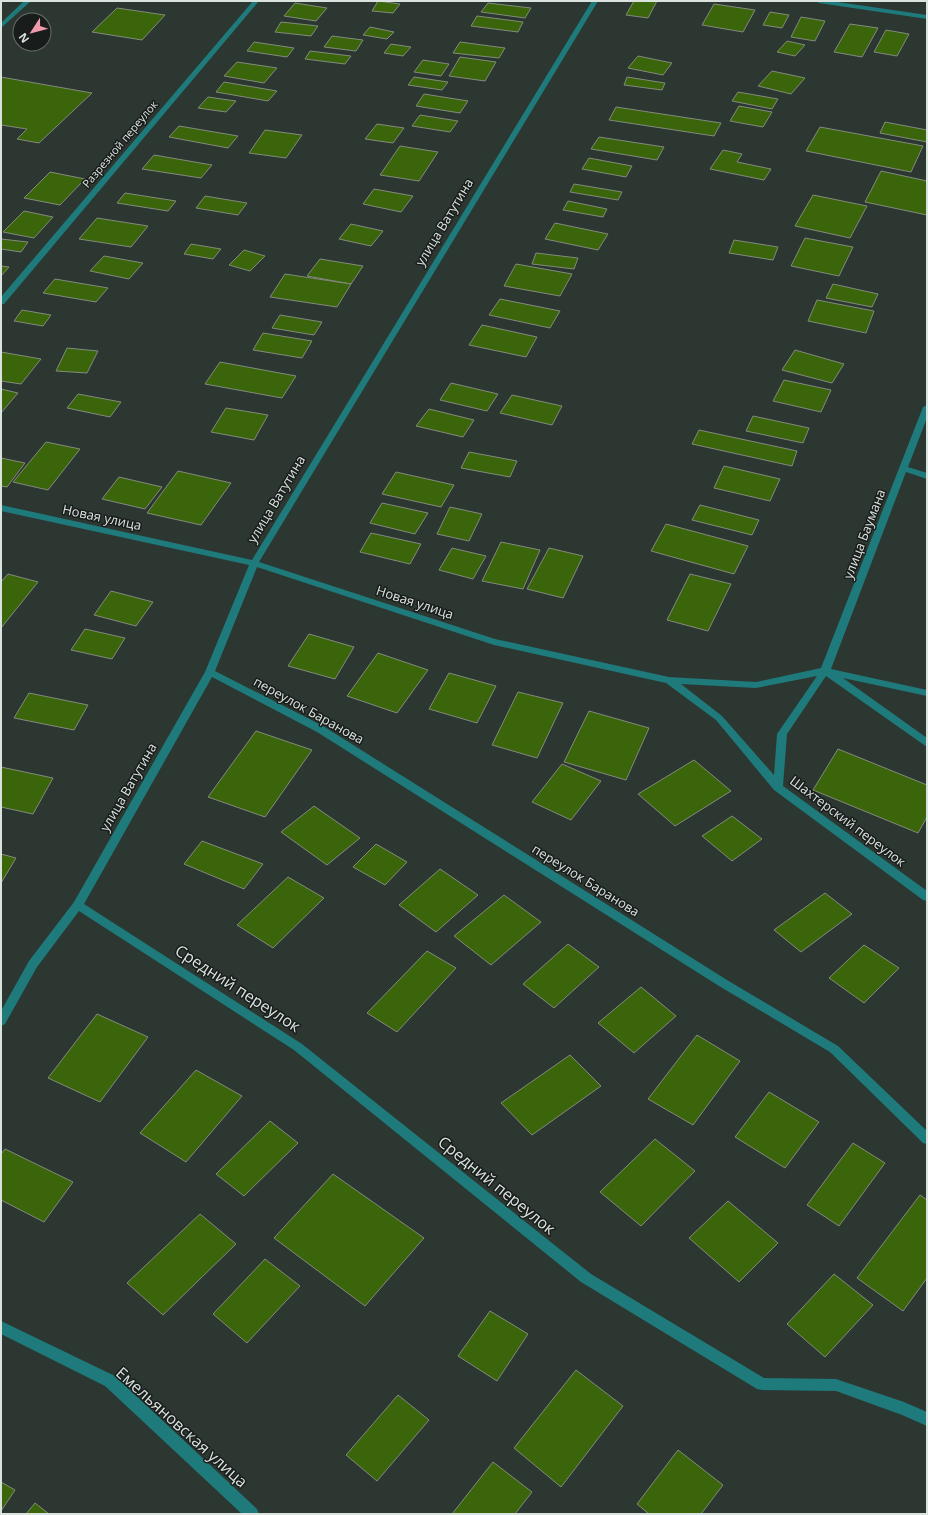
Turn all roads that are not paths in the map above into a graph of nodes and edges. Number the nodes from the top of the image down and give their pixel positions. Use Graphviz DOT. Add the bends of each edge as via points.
graph roads {
  1 [pos="28,1"];
  2 [pos="256,1"];
  3 [pos="595,1"];
  4 [pos="819,1"];
  5 [pos="927,17"];
  6 [pos="1,26"];
  7 [pos="1,302"];
  8 [pos="927,406"];
  9 [pos="903,468"];
  10 [pos="927,476"];
  11 [pos="1,508"];
  12 [pos="254,563"];
  13 [pos="825,671"];
  14 [pos="210,672"];
  15 [pos="669,680"];
  16 [pos="927,693"];
  17 [pos="927,743"];
  18 [pos="778,787"];
  19 [pos="927,897"];
  20 [pos="78,905"];
  21 [pos="1,1022"];
  22 [pos="927,1139"];
  23 [pos="1,1327"];
  24 [pos="927,1419"];
  25 [pos="252,1514"];
  1 -- 6 [label="street"];
  2 -- 7 [label="street, Разрезной переулок"];
  3 -- 12 [label="street, улица Ватутина"];
  4 -- 5 [label="street"];
  8 -- 9 [label="street, улица Баумана"];
  9 -- 10 [label="street"];
  9 -- 13 [label="street, улица Баумана"];
  11 -- 12 [label="street, Новая улица"];
  12 -- 14 [label="street, улица Ватутина"];
  12 -- 15 [label="street, Новая улица" via="494,642"];
  13 -- 15 [label="street, Новая улица" via="756,685"];
  13 -- 16 [label="street"];
  13 -- 17 [label="street"];
  13 -- 18 [label="street, Шахтерский переулок" via="782,734"];
  14 -- 20 [label="street, улица Ватутина"];
  14 -- 22 [label="street, переулок Баранова" via="320,729 723,983 834,1049"];
  15 -- 18 [label="street" via="719,718"];
  18 -- 19 [label="street, Шахтерский переулок"];
  20 -- 21 [label="street, улица Ватутина" via="33,964"];
  20 -- 24 [label="street, Средний переулок" via="298,1047 586,1278 762,1384 836,1385"];
  23 -- 25 [label="street, Емельяновская улица" via="110,1381"];
}
